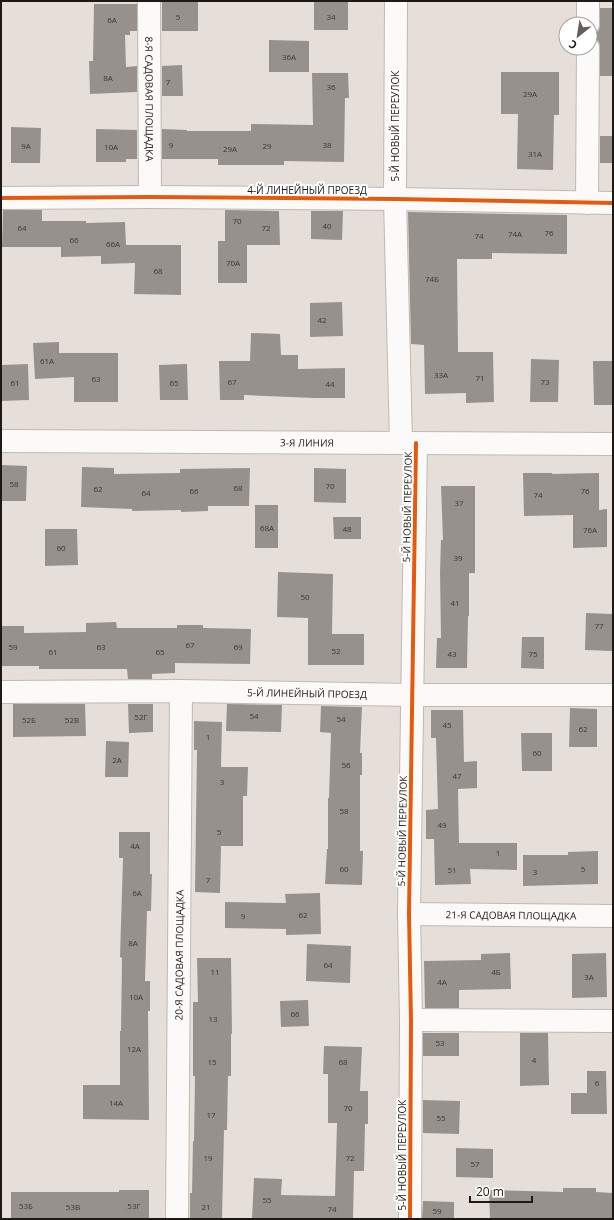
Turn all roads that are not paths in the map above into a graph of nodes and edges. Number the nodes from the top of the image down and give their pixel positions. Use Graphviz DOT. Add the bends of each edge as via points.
graph roads {
  1 [pos="149,1"];
  2 [pos="396,1"];
  3 [pos="588,1"];
  4 [pos="588,16"];
  5 [pos="588,56"];
  6 [pos="150,197"];
  7 [pos="1,198"];
  8 [pos="395,199"];
  9 [pos="586,203"];
  10 [pos="613,203"];
  11 [pos="1,441"];
  12 [pos="408,443"];
  13 [pos="613,444"];
  14 [pos="181,691"];
  15 [pos="1,692"];
  16 [pos="412,695"];
  17 [pos="613,695"];
  18 [pos="409,914"];
  19 [pos="613,916"];
  20 [pos="411,1020"];
  21 [pos="613,1021"];
  22 [pos="177,1219"];
  23 [pos="410,1219"];
  1 -- 6 [label="street, 8-Я САДОВАЯ ПЛОЩАДКА"];
  2 -- 8 [label="street, 5-Й НОВЫЙ ПЕРЕУЛОК"];
  3 -- 4 [label="street"];
  5 -- 9 [label="street"];
  6 -- 7 [label="street, 4-Й ЛИНЕЙНЫЙ ПРОЕЗД"];
  6 -- 8 [label="street, 4-Й ЛИНЕЙНЫЙ ПРОЕЗД"];
  8 -- 9 [label="street, 4-Й ЛИНЕЙНЫЙ ПРОЕЗД"];
  8 -- 12 [label="street, 5-Й НОВЫЙ ПЕРЕУЛОК"];
  9 -- 10 [label="street, 4-Й ЛИНЕЙНЫЙ ПРОЕЗД"];
  11 -- 12 [label="street, 3-Я ЛИНИЯ"];
  12 -- 13 [label="street, 3-Я ЛИНИЯ"];
  12 -- 16 [label="street, 5-Й НОВЫЙ ПЕРЕУЛОК"];
  14 -- 15 [label="street, 5-Й ЛИНЕЙНЫЙ ПРОЕЗД"];
  14 -- 16 [label="street, 5-Й ЛИНЕЙНЫЙ ПРОЕЗД"];
  14 -- 22 [label="street, 20-Я САДОВАЯ ПЛОЩАДКА"];
  16 -- 17 [label="street, 5-Й ЛИНЕЙНЫЙ ПРОЕЗД"];
  16 -- 18 [label="street, 5-Й НОВЫЙ ПЕРЕУЛОК"];
  18 -- 19 [label="street, 21-Я САДОВАЯ ПЛОЩАДКА"];
  18 -- 20 [label="street, 5-Й НОВЫЙ ПЕРЕУЛОК"];
  20 -- 21 [label="street"];
  20 -- 23 [label="street, 5-Й НОВЫЙ ПЕРЕУЛОК"];
}
